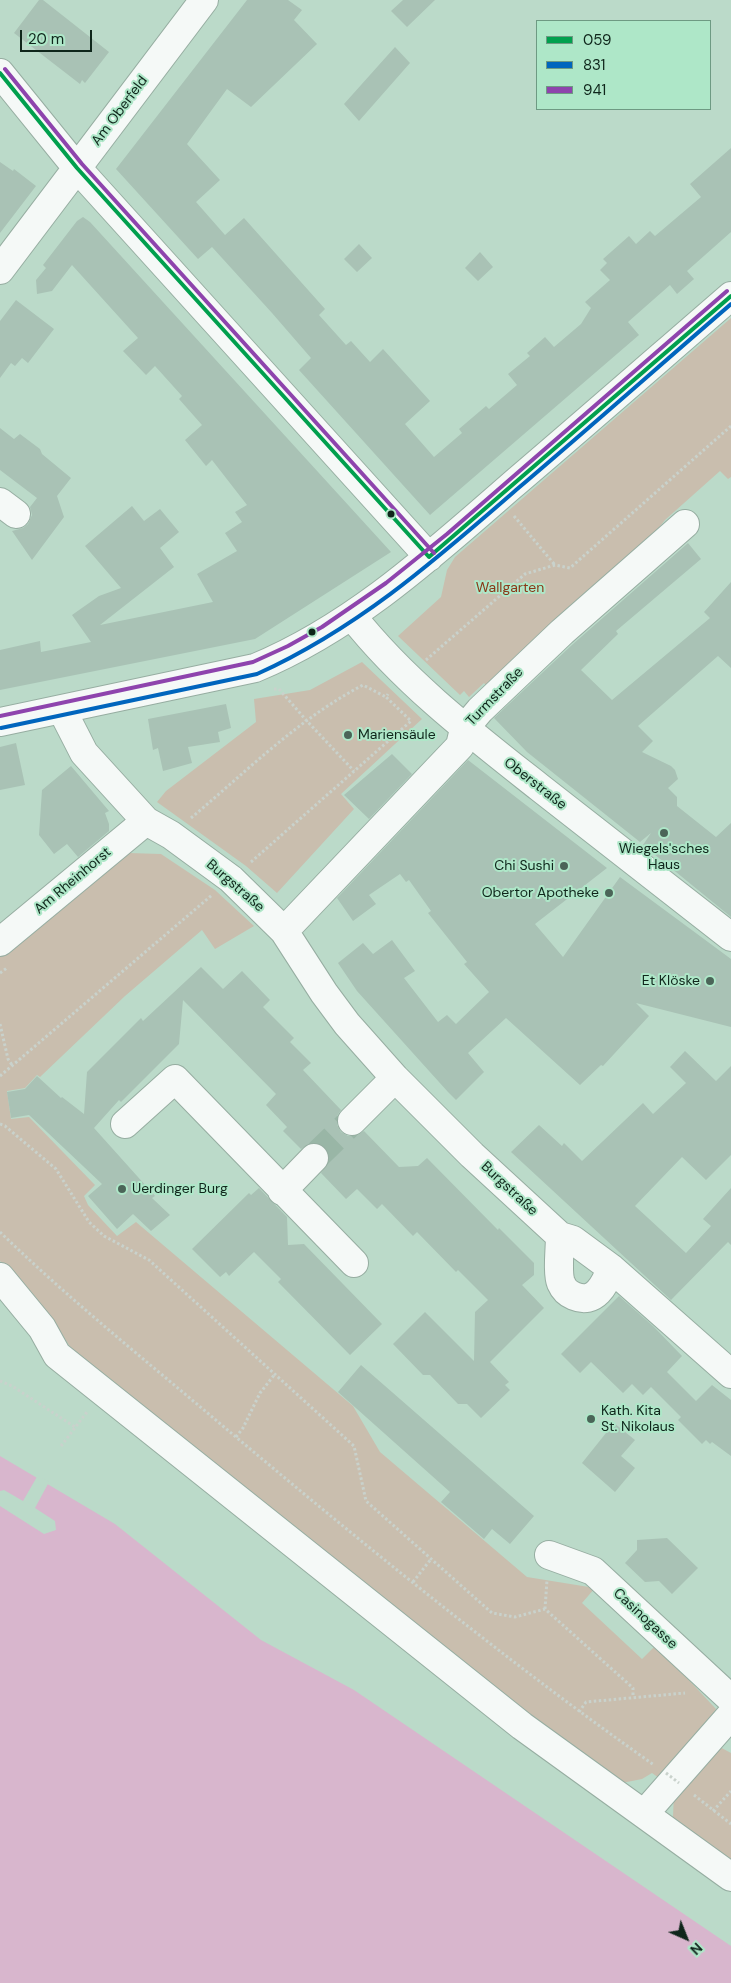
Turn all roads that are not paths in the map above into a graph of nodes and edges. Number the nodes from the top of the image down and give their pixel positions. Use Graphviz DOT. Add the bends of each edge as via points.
graph roads {
  1 [pos="204,0"];
  2 [pos="0,73"];
  3 [pos="77,168"];
  4 [pos="0,270"];
  5 [pos="731,296"];
  6 [pos="685,524"];
  7 [pos="429,557"];
  8 [pos="352,616"];
  9 [pos="62,710"];
  10 [pos="0,722"];
  11 [pos="464,729"];
  12 [pos="146,820"];
  13 [pos="284,931"];
  14 [pos="731,937"];
  15 [pos="0,942"];
  16 [pos="395,1078"];
  17 [pos="352,1121"];
  18 [pos="125,1124"];
  19 [pos="314,1158"];
  20 [pos="282,1191"];
  21 [pos="560,1236"];
  22 [pos="354,1263"];
  23 [pos="611,1268"];
  24 [pos="1,1278"];
  25 [pos="728,1365"];
  26 [pos="549,1555"];
  27 [pos="731,1699"];
  28 [pos="731,1715"];
  29 [pos="644,1814"];
  30 [pos="731,1877"];
  1 -- 3 [label="street, Am Oberfeld"];
  2 -- 3 [label="street"];
  3 -- 4 [label="street, Am Oberfeld"];
  3 -- 7 [label="street"];
  5 -- 7 [label="street"];
  6 -- 11 [label="street, Turmstraße" via="562,632"];
  7 -- 8 [label="street"];
  8 -- 9 [label="street" via="267,663"];
  8 -- 11 [label="street, Oberstraße" via="364,632"];
  9 -- 10 [label="street"];
  9 -- 12 [label="street, Burgstraße" via="84,753"];
  11 -- 13 [label="street, Turmstraße" via="460,746"];
  11 -- 14 [label="street, Oberstraße"];
  12 -- 13 [label="street, Burgstraße" via="231,879"];
  12 -- 15 [label="street, Am Rheinhorst"];
  13 -- 16 [label="street, Burgstraße" via="347,1024"];
  16 -- 17 [label="street"];
  16 -- 21 [label="street, Burgstraße"];
  18 -- 20 [label="street" via="175,1079"];
  19 -- 20 [label="street"];
  20 -- 22 [label="street"];
  21 -- 23 [label="street, Burgstraße" via="573,1240"];
  21 -- 23 [label="street" via="560,1281 567,1293 588,1299 598,1294"];
  23 -- 25 [label="street, Burgstraße"];
  24 -- 29 [label="street" via="42,1328 57,1355 522,1726"];
  26 -- 27 [label="street, Casinogasse" via="593,1571"];
  28 -- 29 [label="street"];
  29 -- 30 [label="street"];
}
